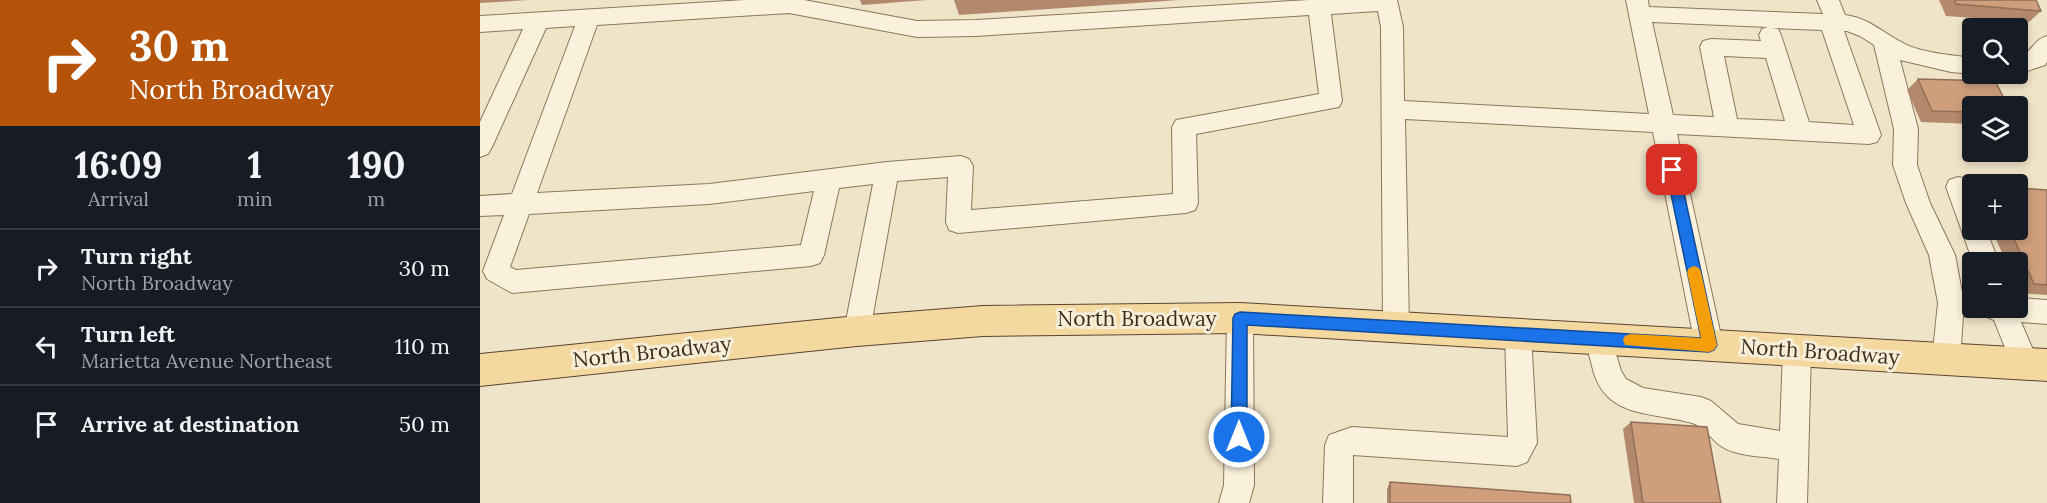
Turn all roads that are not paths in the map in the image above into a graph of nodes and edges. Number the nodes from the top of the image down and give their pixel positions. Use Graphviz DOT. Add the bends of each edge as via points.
graph roads {
  1 [pos="1386,1"];
  2 [pos="1334,4"];
  3 [pos="1638,7"];
  4 [pos="1832,15"];
  5 [pos="589,17"];
  6 [pos="1765,20"];
  7 [pos="538,21"];
  8 [pos="480,24"];
  9 [pos="1884,42"];
  10 [pos="2047,44"];
  11 [pos="1774,51"];
  12 [pos="2028,62"];
  13 [pos="1962,64"];
  14 [pos="1393,109"];
  15 [pos="1663,126"];
  16 [pos="1728,129"];
  17 [pos="1800,132"];
  18 [pos="480,147"];
  19 [pos="887,172"];
  20 [pos="829,180"];
  21 [pos="1962,187"];
  22 [pos="1962,198"];
  23 [pos="519,204"];
  24 [pos="480,206"];
  25 [pos="1962,304"];
  26 [pos="2028,310"];
  27 [pos="2047,312"];
  28 [pos="1240,318"];
  29 [pos="2006,318"];
  30 [pos="1396,327"];
  31 [pos="857,331"];
  32 [pos="1518,334"];
  33 [pos="1599,339"];
  34 [pos="1709,345"];
  35 [pos="1797,351"];
  36 [pos="1946,360"];
  37 [pos="2036,364"];
  38 [pos="480,370"];
  39 [pos="1794,447"];
  40 [pos="1234,503"];
  41 [pos="1338,503"];
  42 [pos="1792,503"];
  1 -- 2 [label="street"];
  1 -- 14 [label="street" via="1392,27"];
  2 -- 5 [label="street" via="976,28 917,29 789,5"];
  2 -- 19 [label="street" via="1331,101 1184,127 1186,203 958,222 962,166"];
  3 -- 6 [label="street"];
  3 -- 15 [label="street"];
  4 -- 6 [label="street"];
  4 -- 9 [label="street" via="1868,30"];
  4 -- 17 [label="street" via="1869,135"];
  5 -- 7 [label="street"];
  5 -- 23 [label="street"];
  6 -- 11 [label="street"];
  7 -- 8 [label="street"];
  7 -- 18 [label="street"];
  9 -- 13 [label="street" via="1911,55"];
  9 -- 25 [label="street" via="1906,129 1905,165"];
  10 -- 12 [label="street" via="2037,59"];
  11 -- 16 [label="street" via="1711,47"];
  11 -- 17 [label="street"];
  14 -- 15 [label="street"];
  14 -- 30 [label="street"];
  15 -- 16 [label="street"];
  15 -- 34 [label="street"];
  16 -- 17 [label="street"];
  19 -- 20 [label="street"];
  19 -- 31 [label="street"];
  20 -- 23 [label="street" via="709,194"];
  20 -- 23 [label="street" via="811,255 512,282 496,271"];
  21 -- 22 [label="street" via="1958,187"];
  23 -- 24 [label="street"];
  25 -- 36 [label="street"];
  26 -- 27 [label="street"];
  28 -- 30 [label="main road, North Broadway"];
  28 -- 31 [label="main road, North Broadway" via="983,321"];
  28 -- 40 [label="street" via="1239,485"];
  29 -- 37 [label="street"];
  30 -- 32 [label="main road, North Broadway"];
  31 -- 38 [label="main road, North Broadway"];
  32 -- 33 [label="main road, North Broadway"];
  32 -- 41 [label="street" via="1523,442 1517,452 1352,441 1339,445"];
  33 -- 34 [label="main road, North Broadway"];
  33 -- 39 [label="street" via="1608,376 1616,388 1643,401 1701,411 1732,437"];
  34 -- 35 [label="main road, North Broadway"];
  35 -- 36 [label="main road, North Broadway"];
  35 -- 39 [label="street"];
  36 -- 37 [label="main road, North Broadway"];
  39 -- 42 [label="street"];
}
